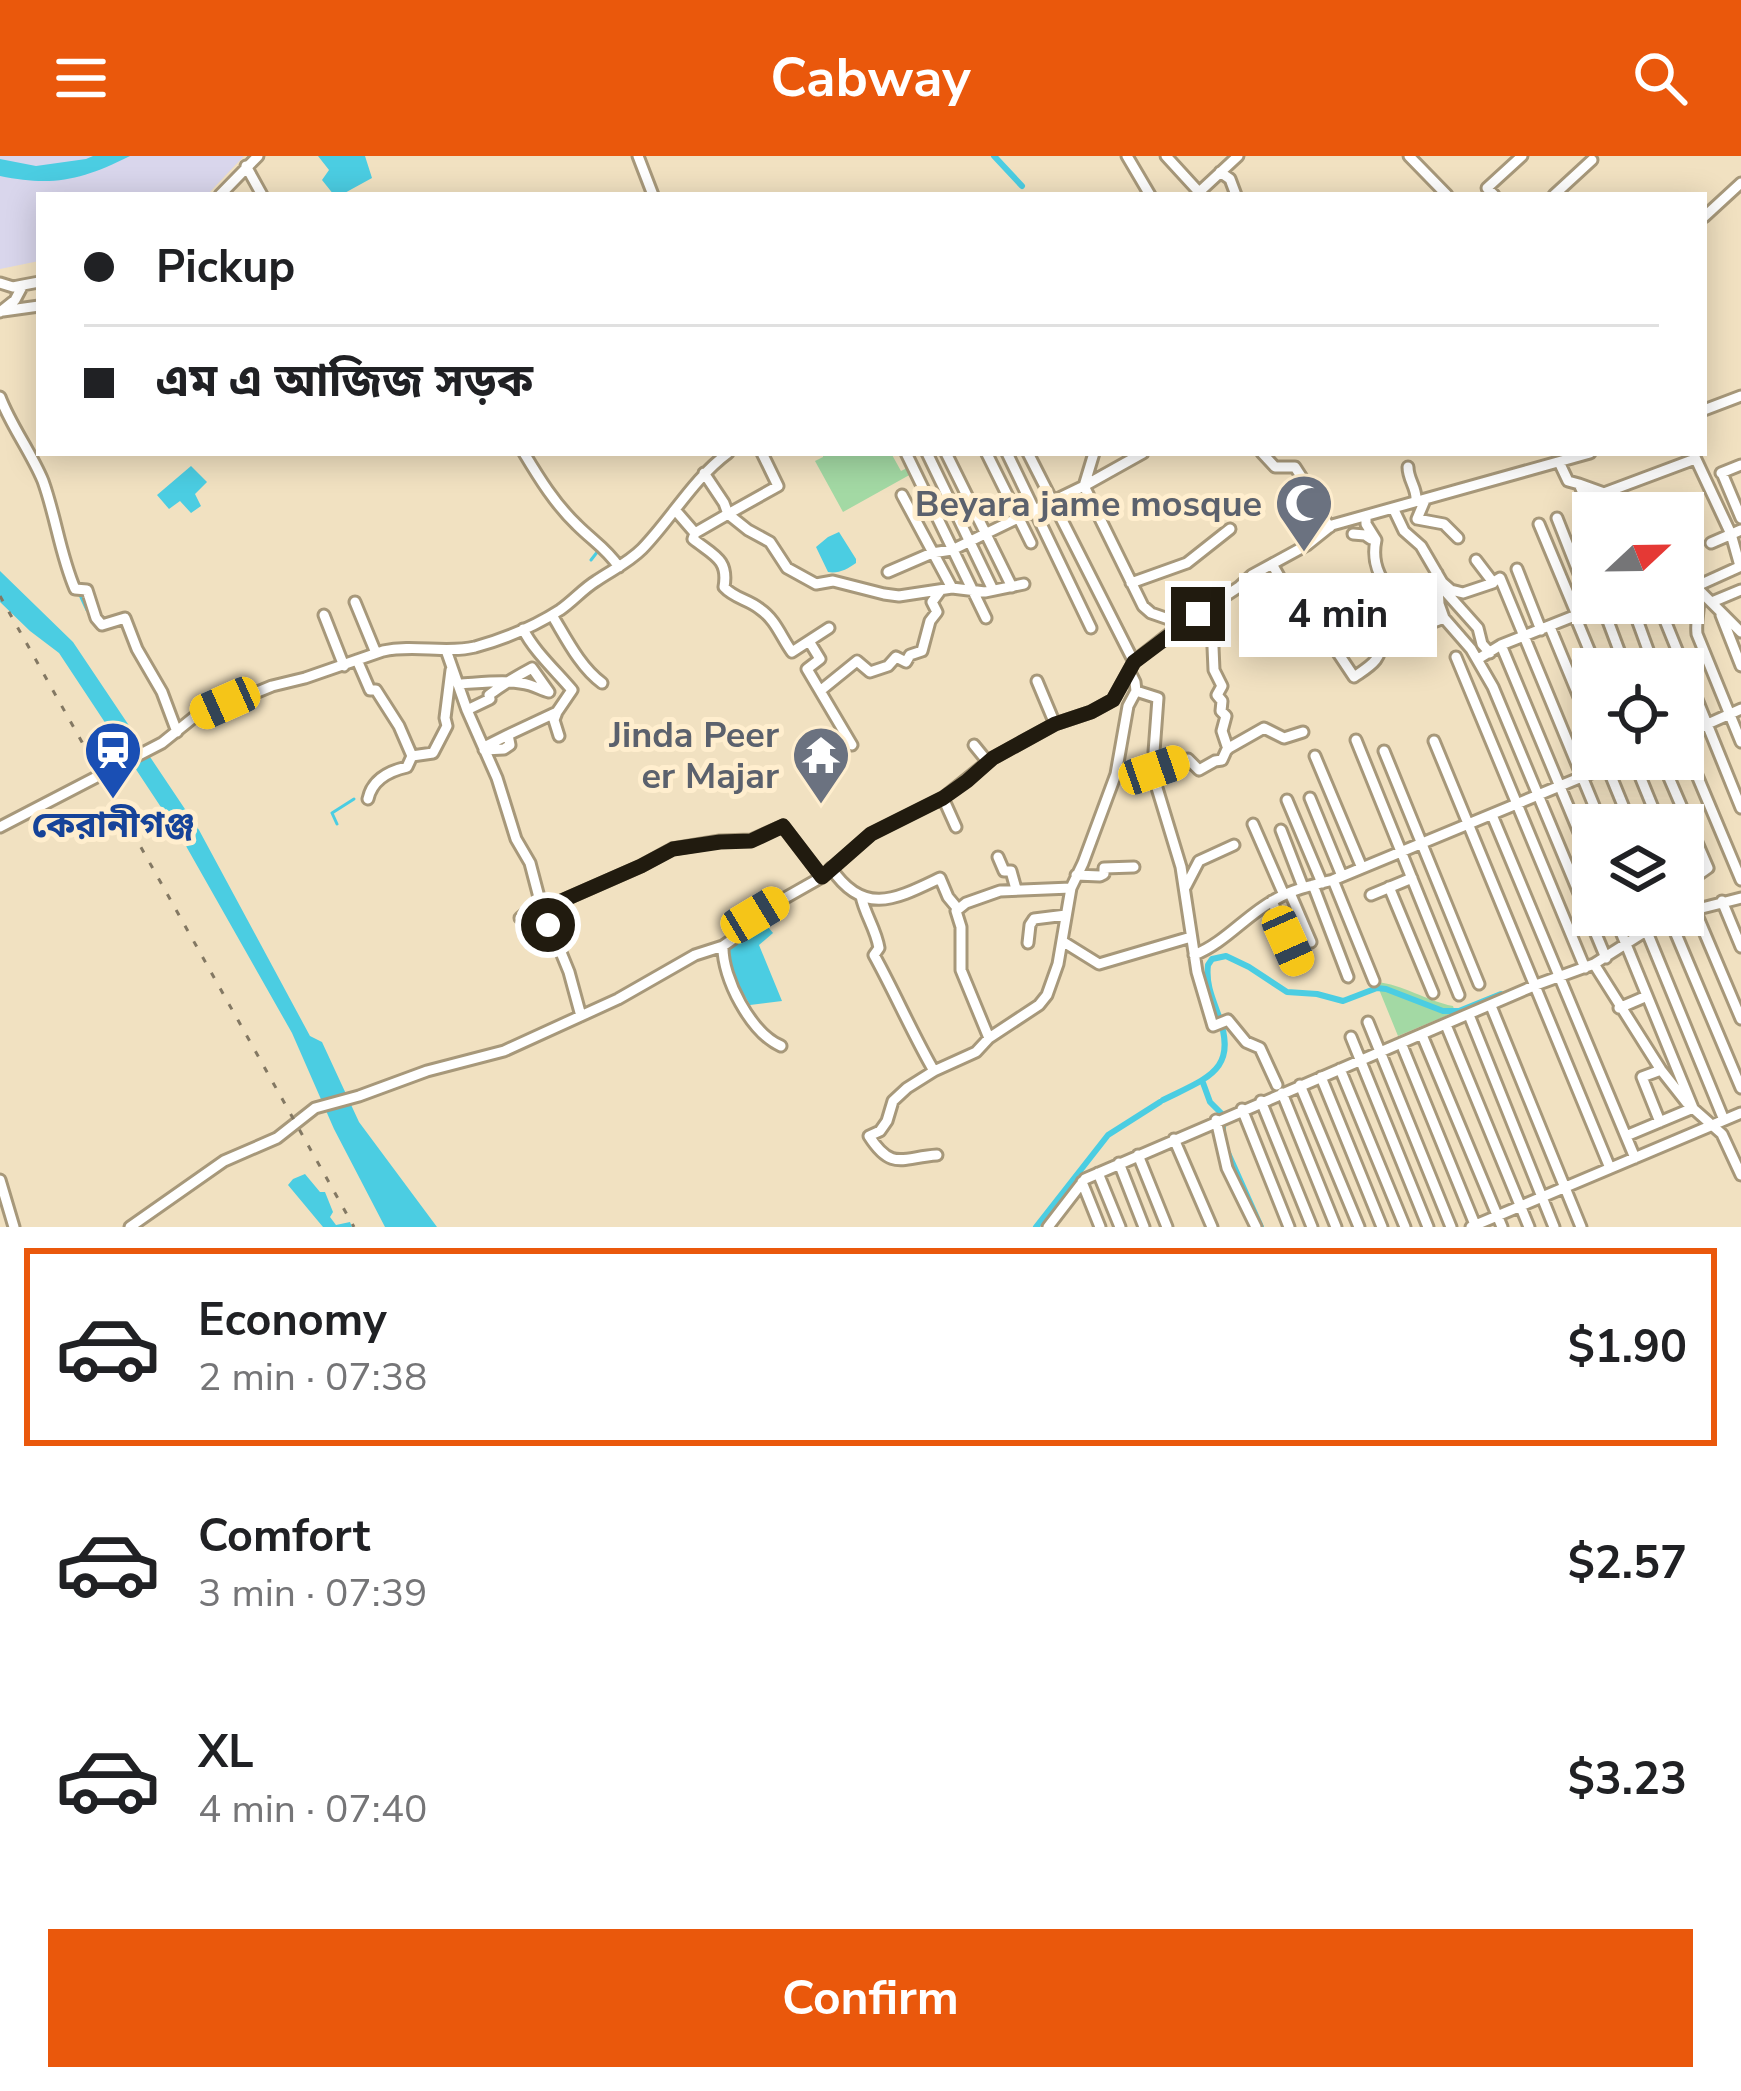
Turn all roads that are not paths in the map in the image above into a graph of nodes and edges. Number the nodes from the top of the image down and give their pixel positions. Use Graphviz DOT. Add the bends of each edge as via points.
graph roads {
  1 [pos="258,156"];
  2 [pos="638,156"];
  3 [pos="1183,156"];
  4 [pos="1238,156"];
  5 [pos="1409,156"];
  6 [pos="1522,156"];
  7 [pos="1134,159"];
  8 [pos="1169,160"];
  9 [pos="1592,160"];
  10 [pos="247,166"];
  11 [pos="1220,172"];
  12 [pos="1741,183"];
  13 [pos="226,192"];
  14 [pos="260,192"];
  15 [pos="652,192"];
  16 [pos="1149,192"];
  17 [pos="1195,192"];
  18 [pos="1199,192"];
  19 [pos="1235,192"];
  20 [pos="1444,192"];
  21 [pos="1488,192"];
  22 [pos="1557,192"];
  23 [pos="1707,214"];
  24 [pos="0,283"];
  25 [pos="36,283"];
  26 [pos="23,285"];
  27 [pos="36,306"];
  28 [pos="1,311"];
  29 [pos="1741,396"];
  30 [pos="0,397"];
  31 [pos="1707,409"];
  32 [pos="526,456"];
  33 [pos="724,456"];
  34 [pos="764,456"];
  35 [pos="907,456"];
  36 [pos="928,456"];
  37 [pos="947,456"];
  38 [pos="989,456"];
  39 [pos="1008,456"];
  40 [pos="1030,456"];
  41 [pos="1093,456"];
  42 [pos="1138,456"];
  43 [pos="1265,456"];
  44 [pos="1580,456"];
  45 [pos="1694,456"];
  46 [pos="1559,462"];
  47 [pos="1408,467"];
  48 [pos="1740,468"];
  49 [pos="704,473"];
  50 [pos="1722,473"];
  51 [pos="1706,480"];
  52 [pos="1579,484"];
  53 [pos="1084,486"];
  54 [pos="1582,492"];
  55 [pos="1601,492"];
  56 [pos="1606,492"];
  57 [pos="902,495"];
  58 [pos="1420,500"];
  59 [pos="1052,501"];
  60 [pos="1035,510"];
  61 [pos="1394,510"];
  62 [pos="676,511"];
  63 [pos="728,514"];
  64 [pos="1366,516"];
  65 [pos="1018,518"];
  66 [pos="1557,518"];
  67 [pos="1741,518"];
  68 [pos="1539,524"];
  69 [pos="1330,526"];
  70 [pos="1229,529"];
  71 [pos="1736,532"];
  72 [pos="695,533"];
  73 [pos="985,533"];
  74 [pos="1353,534"];
  75 [pos="1458,538"];
  76 [pos="1376,540"];
  77 [pos="969,542"];
  78 [pos="1031,542"];
  79 [pos="1711,543"];
  80 [pos="1572,548"];
  81 [pos="952,550"];
  82 [pos="932,553"];
  83 [pos="1476,560"];
  84 [pos="1272,563"];
  85 [pos="619,566"];
  86 [pos="1517,569"];
  87 [pos="1739,569"];
  88 [pos="888,572"];
  89 [pos="1382,579"];
  90 [pos="1439,580"];
  91 [pos="1131,583"];
  92 [pos="1495,583"];
  93 [pos="1704,583"];
  94 [pos="946,589"];
  95 [pos="993,590"];
  96 [pos="1741,590"];
  97 [pos="973,591"];
  98 [pos="1393,593"];
  99 [pos="1704,593"];
  100 [pos="356,602"];
  101 [pos="1383,603"];
  102 [pos="1715,605"];
  103 [pos="1572,606"];
  104 [pos="324,615"];
  105 [pos="552,615"];
  106 [pos="986,618"];
  107 [pos="1572,618"];
  108 [pos="1444,619"];
  109 [pos="1183,624"];
  110 [pos="1666,624"];
  111 [pos="1696,624"];
  112 [pos="1377,626"];
  113 [pos="829,628"];
  114 [pos="1090,628"];
  115 [pos="1546,628"];
  116 [pos="523,629"];
  117 [pos="1364,631"];
  118 [pos="1741,632"];
  119 [pos="1524,636"];
  120 [pos="1382,638"];
  121 [pos="809,641"];
  122 [pos="1501,646"];
  123 [pos="1214,647"];
  124 [pos="446,650"];
  125 [pos="1490,652"];
  126 [pos="376,653"];
  127 [pos="1456,657"];
  128 [pos="1478,659"];
  129 [pos="357,660"];
  130 [pos="582,662"];
  131 [pos="344,666"];
  132 [pos="452,666"];
  133 [pos="1741,666"];
  134 [pos="1132,667"];
  135 [pos="560,675"];
  136 [pos="1037,681"];
  137 [pos="459,684"];
  138 [pos="507,684"];
  139 [pos="1572,685"];
  140 [pos="572,690"];
  141 [pos="1136,691"];
  142 [pos="820,692"];
  143 [pos="467,710"];
  144 [pos="1741,710"];
  145 [pos="557,712"];
  146 [pos="1729,714"];
  147 [pos="392,718"];
  148 [pos="1055,724"];
  149 [pos="1706,725"];
  150 [pos="177,732"];
  151 [pos="1303,732"];
  152 [pos="389,735"];
  153 [pos="559,736"];
  154 [pos="1356,740"];
  155 [pos="1434,741"];
  156 [pos="1741,742"];
  157 [pos="852,745"];
  158 [pos="974,745"];
  159 [pos="1228,749"];
  160 [pos="484,750"];
  161 [pos="1384,751"];
  162 [pos="1572,753"];
  163 [pos="1315,756"];
  164 [pos="412,757"];
  165 [pos="987,761"];
  166 [pos="1154,770"];
  167 [pos="1575,780"];
  168 [pos="1700,780"];
  169 [pos="1560,787"];
  170 [pos="1538,796"];
  171 [pos="943,798"];
  172 [pos="1310,798"];
  173 [pos="368,799"];
  174 [pos="1287,800"];
  175 [pos="1515,806"];
  176 [pos="1741,808"];
  177 [pos="1492,815"];
  178 [pos="1572,816"];
  179 [pos="1253,824"];
  180 [pos="1469,824"];
  181 [pos="0,827"];
  182 [pos="956,827"];
  183 [pos="1281,830"];
  184 [pos="1421,843"];
  185 [pos="1234,845"];
  186 [pos="1401,852"];
  187 [pos="998,857"];
  188 [pos="1134,867"];
  189 [pos="831,868"];
  190 [pos="1362,868"];
  191 [pos="1076,874"];
  192 [pos="822,877"];
  193 [pos="1412,878"];
  194 [pos="1741,880"];
  195 [pos="1323,882"];
  196 [pos="1185,887"];
  197 [pos="1389,887"];
  198 [pos="1071,888"];
  199 [pos="1016,889"];
  200 [pos="1287,894"];
  201 [pos="1371,895"];
  202 [pos="861,896"];
  203 [pos="1741,898"];
  204 [pos="1272,901"];
  205 [pos="1722,901"];
  206 [pos="541,905"];
  207 [pos="1704,907"];
  208 [pos="957,910"];
  209 [pos="1066,915"];
  210 [pos="520,918"];
  211 [pos="944,920"];
  212 [pos="1622,936"];
  213 [pos="1639,936"];
  214 [pos="1648,936"];
  215 [pos="1687,936"];
  216 [pos="1692,936"];
  217 [pos="1191,938"];
  218 [pos="1062,941"];
  219 [pos="1311,942"];
  220 [pos="1028,943"];
  221 [pos="1626,945"];
  222 [pos="723,946"];
  223 [pos="1741,946"];
  224 [pos="1194,955"];
  225 [pos="1606,958"];
  226 [pos="1298,964"];
  227 [pos="1589,966"];
  228 [pos="1348,977"];
  229 [pos="1559,978"];
  230 [pos="1374,980"];
  231 [pos="1479,985"];
  232 [pos="1536,985"];
  233 [pos="1433,993"];
  234 [pos="1460,995"];
  235 [pos="1647,996"];
  236 [pos="1491,1006"];
  237 [pos="1619,1008"];
  238 [pos="1469,1015"];
  239 [pos="581,1016"];
  240 [pos="1741,1019"];
  241 [pos="1368,1022"];
  242 [pos="1446,1025"];
  243 [pos="1421,1035"];
  244 [pos="1352,1037"];
  245 [pos="989,1038"];
  246 [pos="1401,1043"];
  247 [pos="781,1046"];
  248 [pos="1380,1052"];
  249 [pos="1360,1060"];
  250 [pos="1340,1069"];
  251 [pos="1660,1070"];
  252 [pos="934,1071"];
  253 [pos="1321,1077"];
  254 [pos="1300,1085"];
  255 [pos="1741,1088"];
  256 [pos="1280,1089"];
  257 [pos="1261,1102"];
  258 [pos="1693,1108"];
  259 [pos="1241,1109"];
  260 [pos="1741,1113"];
  261 [pos="1222,1118"];
  262 [pos="1660,1122"];
  263 [pos="1719,1122"];
  264 [pos="1626,1136"];
  265 [pos="1174,1138"];
  266 [pos="937,1155"];
  267 [pos="1138,1155"];
  268 [pos="1635,1157"];
  269 [pos="1119,1163"];
  270 [pos="1610,1168"];
  271 [pos="1098,1173"];
  272 [pos="15,1174"];
  273 [pos="1741,1175"];
  274 [pos="0,1178"];
  275 [pos="1082,1182"];
  276 [pos="1564,1187"];
  277 [pos="1542,1197"];
  278 [pos="1520,1206"];
  279 [pos="1500,1221"];
  280 [pos="1051,1225"];
  281 [pos="1474,1226"];
  282 [pos="14,1227"];
  283 [pos="130,1227"];
  284 [pos="1100,1227"];
  285 [pos="1120,1227"];
  286 [pos="1144,1227"];
  287 [pos="1167,1227"];
  288 [pos="1212,1227"];
  289 [pos="1256,1227"];
  290 [pos="1289,1227"];
  291 [pos="1312,1227"];
  292 [pos="1336,1227"];
  293 [pos="1359,1227"];
  294 [pos="1382,1227"];
  295 [pos="1405,1227"];
  296 [pos="1428,1227"];
  297 [pos="1451,1227"];
  298 [pos="1529,1227"];
  299 [pos="1554,1227"];
  300 [pos="1581,1227"];
  1 -- 10 [label="street"];
  2 -- 15 [label="street"];
  3 -- 8 [label="street"];
  4 -- 11 [label="street"];
  5 -- 20 [label="street"];
  6 -- 21 [label="street"];
  7 -- 16 [label="street"];
  8 -- 17 [label="street"];
  9 -- 22 [label="street"];
  10 -- 13 [label="street"];
  10 -- 14 [label="street"];
  11 -- 18 [label="street"];
  11 -- 19 [label="street"];
  12 -- 23 [label="street"];
  24 -- 26 [label="street"];
  25 -- 26 [label="street"];
  26 -- 28 [label="street"];
  27 -- 28 [label="street"];
  29 -- 31 [label="street"];
  30 -- 150 [label="street" via="41,477 75,590 87,590 102,625 125,619"];
  32 -- 85 [label="street" via="572,521"];
  33 -- 49 [label="street"];
  34 -- 63 [label="street" via="778,485"];
  35 -- 81 [label="street"];
  36 -- 77 [label="street"];
  37 -- 73 [label="street"];
  38 -- 65 [label="street"];
  39 -- 60 [label="street"];
  40 -- 59 [label="street"];
  41 -- 53 [label="street"];
  42 -- 53 [label="street"];
  43 -- 69 [label="street" via="1301,474"];
  44 -- 46 [label="street"];
  45 -- 51 [label="street"];
  45 -- 56 [label="street"];
  46 -- 52 [label="street" via="1568,481"];
  46 -- 58 [label="street"];
  47 -- 58 [label="street"];
  48 -- 50 [label="street"];
  49 -- 62 [label="street"];
  49 -- 63 [label="street"];
  50 -- 51 [label="street"];
  50 -- 67 [label="street"];
  51 -- 71 [label="street"];
  52 -- 54 [label="street"];
  52 -- 55 [label="street"];
  53 -- 59 [label="street"];
  53 -- 91 [label="street"];
  57 -- 82 [label="street"];
  58 -- 61 [label="street"];
  58 -- 75 [label="street" via="1417,519 1444,524"];
  59 -- 60 [label="street"];
  59 -- 134 [label="street"];
  60 -- 65 [label="street"];
  60 -- 114 [label="street"];
  61 -- 64 [label="street"];
  61 -- 90 [label="street"];
  62 -- 72 [label="street"];
  62 -- 85 [label="street"];
  63 -- 72 [label="street"];
  63 -- 94 [label="street" via="816,584 890,595"];
  64 -- 69 [label="street"];
  64 -- 76 [label="street"];
  65 -- 73 [label="street"];
  65 -- 78 [label="street"];
  66 -- 80 [label="street"];
  68 -- 103 [label="street"];
  69 -- 84 [label="street"];
  70 -- 91 [label="street" via="1186,562"];
  71 -- 79 [label="street"];
  71 -- 87 [label="street"];
  72 -- 121 [label="street" via="722,562 724,587 769,616 792,652"];
  73 -- 77 [label="street"];
  73 -- 95 [label="street" via="1018,585"];
  74 -- 76 [label="street"];
  76 -- 89 [label="street"];
  77 -- 81 [label="street"];
  77 -- 95 [label="street"];
  81 -- 82 [label="street"];
  81 -- 97 [label="street"];
  82 -- 88 [label="street"];
  82 -- 94 [label="street"];
  83 -- 92 [label="street"];
  84 -- 109 [label="street"];
  84 -- 120 [label="street" via="1354,677 1378,661"];
  85 -- 105 [label="street"];
  86 -- 115 [label="street"];
  87 -- 93 [label="street"];
  89 -- 98 [label="street"];
  89 -- 101 [label="street"];
  90 -- 92 [label="street" via="1463,593"];
  90 -- 108 [label="street"];
  90 -- 125 [label="street"];
  91 -- 109 [label="street" via="1150,613"];
  92 -- 119 [label="street"];
  94 -- 97 [label="street"];
  94 -- 142 [label="street" via="932,602 937,612 922,651 870,672 857,661"];
  95 -- 97 [label="street"];
  96 -- 102 [label="street"];
  97 -- 106 [label="street"];
  98 -- 101 [label="street"];
  98 -- 108 [label="street"];
  99 -- 102 [label="street"];
  100 -- 126 [label="street"];
  101 -- 112 [label="street"];
  102 -- 118 [label="street"];
  102 -- 133 [label="street"];
  104 -- 131 [label="street"];
  105 -- 116 [label="street"];
  105 -- 130 [label="street"];
  107 -- 115 [label="street"];
  108 -- 120 [label="street"];
  108 -- 128 [label="street"];
  109 -- 134 [label="street"];
  110 -- 149 [label="street"];
  111 -- 146 [label="street"];
  112 -- 117 [label="street"];
  112 -- 120 [label="street"];
  113 -- 121 [label="street"];
  115 -- 119 [label="street"];
  115 -- 139 [label="street"];
  116 -- 124 [label="street"];
  116 -- 135 [label="street"];
  119 -- 122 [label="street"];
  119 -- 162 [label="street"];
  121 -- 142 [label="street" via="820,659 807,668"];
  122 -- 125 [label="street"];
  122 -- 169 [label="street"];
  123 -- 159 [label="street"];
  124 -- 126 [label="street"];
  124 -- 132 [label="street"];
  125 -- 128 [label="street"];
  126 -- 129 [label="street"];
  127 -- 175 [label="street"];
  128 -- 170 [label="street"];
  129 -- 131 [label="street"];
  129 -- 147 [label="street"];
  130 -- 140 [label="street"];
  130 -- 140 [label="street" via="598,679"];
  131 -- 150 [label="street" via="225,703"];
  132 -- 137 [label="street"];
  132 -- 164 [label="street" via="446,731 433,753"];
  134 -- 141 [label="street"];
  134 -- 148 [label="street" via="1113,700"];
  135 -- 138 [label="street" via="549,692"];
  135 -- 140 [label="street"];
  136 -- 148 [label="street"];
  137 -- 138 [label="street"];
  137 -- 143 [label="street"];
  138 -- 143 [label="street"];
  140 -- 145 [label="street"];
  141 -- 166 [label="street" via="1158,698"];
  141 -- 191 [label="street" via="1116,774"];
  142 -- 157 [label="street"];
  143 -- 160 [label="street"];
  144 -- 146 [label="street"];
  145 -- 153 [label="street"];
  145 -- 160 [label="street"];
  146 -- 149 [label="street"];
  146 -- 156 [label="street"];
  147 -- 152 [label="street"];
  147 -- 164 [label="street"];
  148 -- 165 [label="street"];
  149 -- 176 [label="street"];
  150 -- 181 [label="street"];
  151 -- 159 [label="street" via="1284,738 1264,728"];
  154 -- 186 [label="street"];
  155 -- 180 [label="street"];
  158 -- 165 [label="street"];
  159 -- 166 [label="street" via="1199,770 1188,759"];
  160 -- 206 [label="street"];
  161 -- 184 [label="street"];
  163 -- 190 [label="street"];
  164 -- 173 [label="street"];
  165 -- 171 [label="street"];
  166 -- 196 [label="street"];
  167 -- 169 [label="street"];
  168 -- 194 [label="street"];
  169 -- 170 [label="street"];
  169 -- 178 [label="street"];
  170 -- 175 [label="street"];
  170 -- 225 [label="street"];
  171 -- 182 [label="street"];
  171 -- 189 [label="street" via="871,834"];
  172 -- 195 [label="street"];
  174 -- 195 [label="street"];
  175 -- 177 [label="street"];
  175 -- 227 [label="street"];
  177 -- 180 [label="street"];
  177 -- 229 [label="street"];
  179 -- 200 [label="street"];
  180 -- 184 [label="street"];
  180 -- 232 [label="street"];
  183 -- 195 [label="street"];
  184 -- 186 [label="street"];
  184 -- 231 [label="street"];
  185 -- 196 [label="street" via="1199,861"];
  186 -- 190 [label="street"];
  186 -- 193 [label="street"];
  187 -- 199 [label="street"];
  188 -- 191 [label="street"];
  189 -- 192 [label="street"];
  189 -- 202 [label="street"];
  190 -- 195 [label="street"];
  191 -- 198 [label="street"];
  192 -- 206 [label="street" via="783,826 751,841 673,849"];
  192 -- 222 [label="street" via="755,915"];
  193 -- 197 [label="street"];
  193 -- 234 [label="street"];
  195 -- 200 [label="street"];
  195 -- 228 [label="street"];
  195 -- 230 [label="street"];
  196 -- 217 [label="street"];
  197 -- 201 [label="street"];
  197 -- 233 [label="street"];
  198 -- 199 [label="street"];
  198 -- 209 [label="street"];
  199 -- 208 [label="street"];
  200 -- 204 [label="street"];
  200 -- 219 [label="street"];
  202 -- 208 [label="street" via="901,897 940,878"];
  202 -- 252 [label="street" via="877,935 874,955"];
  203 -- 205 [label="street"];
  204 -- 224 [label="street"];
  204 -- 226 [label="street"];
  205 -- 207 [label="street"];
  205 -- 223 [label="street"];
  206 -- 210 [label="street"];
  206 -- 239 [label="street"];
  208 -- 211 [label="street"];
  208 -- 245 [label="street" via="961,970"];
  209 -- 218 [label="street"];
  209 -- 220 [label="street" via="1034,919"];
  212 -- 221 [label="street"];
  213 -- 221 [label="street"];
  214 -- 263 [label="street"];
  215 -- 255 [label="street"];
  216 -- 240 [label="street"];
  217 -- 218 [label="street" via="1099,964"];
  217 -- 224 [label="street"];
  218 -- 245 [label="street" via="1044,1000"];
  221 -- 225 [label="street"];
  221 -- 235 [label="street"];
  222 -- 239 [label="street"];
  222 -- 247 [label="street" via="751,1020"];
  224 -- 256 [label="street" via="1213,1026 1228,1020 1263,1052"];
  225 -- 227 [label="street"];
  227 -- 229 [label="street"];
  227 -- 237 [label="street"];
  229 -- 232 [label="street"];
  229 -- 264 [label="street"];
  232 -- 236 [label="street"];
  232 -- 270 [label="street"];
  235 -- 237 [label="street"];
  235 -- 258 [label="street"];
  236 -- 238 [label="street"];
  236 -- 276 [label="street"];
  237 -- 251 [label="street"];
  238 -- 242 [label="street"];
  238 -- 277 [label="street"];
  239 -- 283 [label="street" via="504,1051 315,1108"];
  241 -- 248 [label="street"];
  242 -- 243 [label="street"];
  242 -- 278 [label="street"];
  243 -- 246 [label="street"];
  243 -- 279 [label="street"];
  244 -- 249 [label="street"];
  245 -- 252 [label="street"];
  246 -- 248 [label="street"];
  246 -- 281 [label="street"];
  248 -- 249 [label="street"];
  248 -- 297 [label="street"];
  249 -- 250 [label="street"];
  249 -- 296 [label="street"];
  250 -- 253 [label="street"];
  250 -- 295 [label="street"];
  251 -- 258 [label="street"];
  251 -- 262 [label="street" via="1642,1077"];
  252 -- 266 [label="street" via="893,1101 887,1121 869,1136 896,1161"];
  253 -- 254 [label="street"];
  253 -- 294 [label="street"];
  254 -- 256 [label="street"];
  254 -- 293 [label="street"];
  256 -- 257 [label="street"];
  256 -- 292 [label="street"];
  257 -- 259 [label="street"];
  257 -- 291 [label="street"];
  258 -- 262 [label="street"];
  258 -- 263 [label="street"];
  259 -- 261 [label="street"];
  259 -- 290 [label="street"];
  260 -- 263 [label="street"];
  261 -- 265 [label="street"];
  261 -- 289 [label="street" via="1227,1168"];
  262 -- 264 [label="street"];
  263 -- 268 [label="street"];
  263 -- 273 [label="street"];
  264 -- 268 [label="street"];
  265 -- 267 [label="street"];
  265 -- 288 [label="street"];
  267 -- 269 [label="street"];
  267 -- 287 [label="street"];
  268 -- 270 [label="street"];
  269 -- 271 [label="street"];
  269 -- 286 [label="street"];
  270 -- 276 [label="street"];
  271 -- 275 [label="street"];
  271 -- 285 [label="street"];
  272 -- 274 [label="street"];
  274 -- 282 [label="street"];
  275 -- 280 [label="street"];
  275 -- 284 [label="street"];
  276 -- 277 [label="street"];
  276 -- 300 [label="street"];
  277 -- 278 [label="street"];
  277 -- 299 [label="street"];
  278 -- 279 [label="street"];
  278 -- 298 [label="street"];
  279 -- 281 [label="street"];
}
